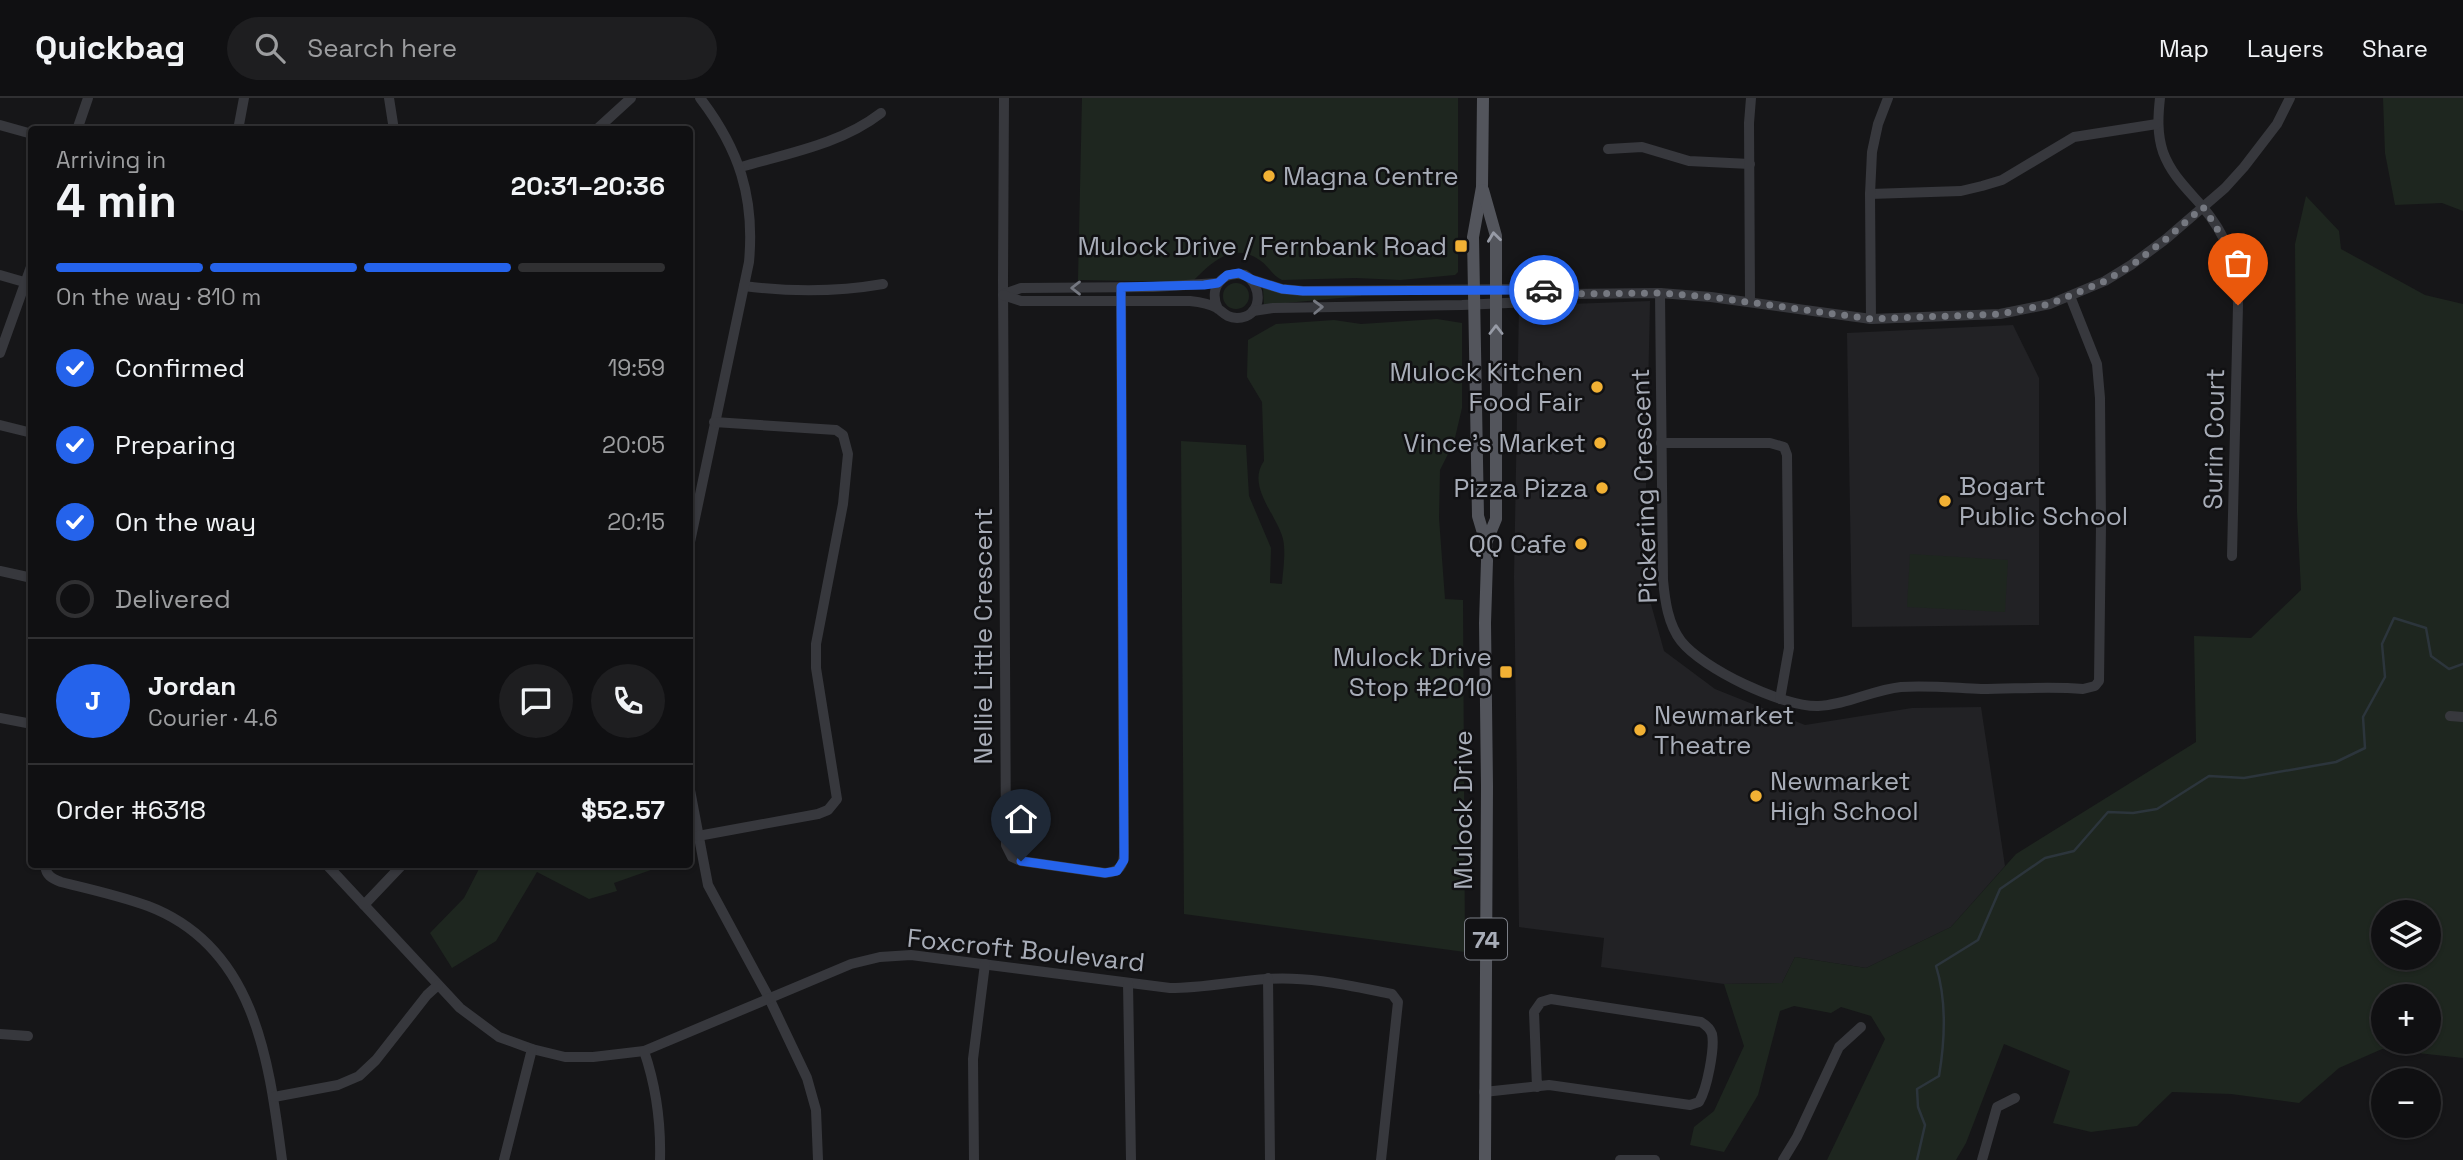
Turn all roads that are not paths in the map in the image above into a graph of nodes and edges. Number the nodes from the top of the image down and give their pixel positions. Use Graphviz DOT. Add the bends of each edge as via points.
graph roads {
  1 [pos="88,98"];
  2 [pos="244,98"];
  3 [pos="389,98"];
  4 [pos="631,98"];
  5 [pos="700,98"];
  6 [pos="1004,98"];
  7 [pos="1482,98"];
  8 [pos="1751,98"];
  9 [pos="1888,98"];
  10 [pos="2160,98"];
  11 [pos="2290,98"];
  12 [pos="881,113"];
  13 [pos="2157,124"];
  14 [pos="0,125"];
  15 [pos="79,126"];
  16 [pos="239,126"];
  17 [pos="393,126"];
  18 [pos="600,126"];
  19 [pos="28,133"];
  20 [pos="1608,149"];
  21 [pos="1750,164"];
  22 [pos="741,167"];
  23 [pos="1482,187"];
  24 [pos="1870,194"];
  25 [pos="2203,207"];
  26 [pos="0,275"];
  27 [pos="1253,280"];
  28 [pos="28,283"];
  29 [pos="1218,283"];
  30 [pos="883,284"];
  31 [pos="744,286"];
  32 [pos="1121,287"];
  33 [pos="1474,289"];
  34 [pos="1496,289"];
  35 [pos="1660,293"];
  36 [pos="1567,294"];
  37 [pos="1003,295"];
  38 [pos="2070,296"];
  39 [pos="1121,301"];
  40 [pos="1750,301"];
  41 [pos="1496,303"];
  42 [pos="1474,304"];
  43 [pos="1218,309"];
  44 [pos="1253,311"];
  45 [pos="1871,319"];
  46 [pos="0,353"];
  47 [pos="714,422"];
  48 [pos="0,425"];
  49 [pos="28,432"];
  50 [pos="1661,443"];
  51 [pos="693,527"];
  52 [pos="1486,543"];
  53 [pos="2232,556"];
  54 [pos="0,571"];
  55 [pos="28,577"];
  56 [pos="1780,699"];
  57 [pos="2450,716"];
  58 [pos="2463,717"];
  59 [pos="0,718"];
  60 [pos="28,723"];
  61 [pos="693,807"];
  62 [pos="698,836"];
  63 [pos="45,868"];
  64 [pos="330,868"];
  65 [pos="399,868"];
  66 [pos="365,905"];
  67 [pos="985,964"];
  68 [pos="1268,978"];
  69 [pos="1128,983"];
  70 [pos="438,985"];
  71 [pos="769,998"];
  72 [pos="1861,1027"];
  73 [pos="0,1034"];
  74 [pos="28,1036"];
  75 [pos="532,1049"];
  76 [pos="644,1051"];
  77 [pos="1537,1087"];
  78 [pos="1484,1092"];
  79 [pos="274,1097"];
  80 [pos="2015,1098"];
  81 [pos="282,1160"];
  82 [pos="504,1160"];
  83 [pos="660,1160"];
  84 [pos="818,1160"];
  85 [pos="974,1160"];
  86 [pos="1131,1160"];
  87 [pos="1270,1160"];
  88 [pos="1381,1160"];
  89 [pos="1485,1160"];
  90 [pos="1620,1160"];
  91 [pos="1655,1160"];
  92 [pos="1783,1160"];
  93 [pos="1982,1160"];
  1 -- 15 [label="street"];
  2 -- 16 [label="street"];
  3 -- 17 [label="street"];
  4 -- 18 [label="street"];
  5 -- 22 [label="street"];
  6 -- 37 [label="street, Nellie Little Crescent"];
  7 -- 23 [label="main road, Mulock Drive / 74"];
  8 -- 21 [label="street"];
  9 -- 24 [label="street" via="1872,152"];
  10 -- 13 [label="street"];
  11 -- 25 [label="street" via="2259,149"];
  12 -- 22 [label="street" via="852,133"];
  13 -- 24 [label="street" via="2074,137 2002,180 1982,186"];
  13 -- 25 [label="street, Surin Court" via="2169,167"];
  14 -- 19 [label="street"];
  20 -- 21 [label="street" via="1642,147 1689,161"];
  21 -- 40 [label="street"];
  22 -- 31 [label="street" via="751,237"];
  23 -- 33 [label="main road, Mulock Drive / 74" via="1473,237"];
  34 -- 23 [label="main road, Mulock Drive / 74, one-way" via="1496,236"];
  24 -- 45 [label="street"];
  25 -- 38 [label="street" via="2132,265"];
  25 -- 53 [label="street, Surin Court" via="2226,242 2238,283"];
  26 -- 28 [label="street"];
  27 -- 29 [label="street" via="1233,273"];
  27 -- 33 [label="street" via="1303,291"];
  27 -- 44 [label="street" via="1259,299"];
  28 -- 46 [label="street"];
  29 -- 32 [label="street"];
  29 -- 43 [label="street" via="1214,296"];
  30 -- 31 [label="street" via="813,290"];
  31 -- 47 [label="street"];
  32 -- 37 [label="street, one-way" via="1021,288"];
  32 -- 39 [label="street, Nellie Little Crescent"];
  33 -- 34 [label="street"];
  33 -- 42 [label="main road, Mulock Drive / 74"];
  34 -- 36 [label="street"];
  34 -- 41 [label="main road, Mulock Drive / 74"];
  35 -- 36 [label="street"];
  35 -- 40 [label="street"];
  35 -- 50 [label="street, Pickering Crescent"];
  36 -- 41 [label="street" via="1551,301"];
  37 -- 39 [label="street" via="1021,301"];
  37 -- 39 [label="street, Nellie Little Crescent" via="1006,845 1012,858 1021,861 1105,873 1122,867 1125,852"];
  38 -- 45 [label="street" via="2000,314"];
  38 -- 56 [label="street, Pickering Crescent" via="2096,363 2100,398 2099,681 2082,689 1902,687 1815,706"];
  39 -- 43 [label="street" via="1190,301"];
  40 -- 45 [label="street"];
  41 -- 42 [label="street"];
  52 -- 41 [label="main road, Mulock Drive / 74, one-way" via="1496,519"];
  44 -- 42 [label="street, one-way"];
  42 -- 52 [label="main road, Mulock Drive / 74" via="1478,516"];
  43 -- 44 [label="street" via="1233,318"];
  47 -- 51 [label="street"];
  47 -- 62 [label="street" via="836,430 844,435 848,454 843,504 816,644 837,799 818,814"];
  48 -- 49 [label="street"];
  50 -- 56 [label="street, Pickering Crescent" via="1663,580 1672,624 1692,653 1718,671"];
  50 -- 56 [label="street" via="1770,443 1784,447 1789,648"];
  52 -- 78 [label="main road, Mulock Drive / 74"];
  54 -- 55 [label="street"];
  57 -- 58 [label="street"];
  59 -- 60 [label="street"];
  61 -- 62 [label="street"];
  62 -- 71 [label="street" via="708,885"];
  63 -- 79 [label="street" via="61,882 148,906 208,944 245,997 263,1045"];
  64 -- 66 [label="street, Foxcroft Boulevard"];
  65 -- 66 [label="street"];
  66 -- 70 [label="street, Foxcroft Boulevard"];
  67 -- 69 [label="street, Foxcroft Boulevard"];
  67 -- 71 [label="street, Foxcroft Boulevard" via="880,957 850,964"];
  67 -- 85 [label="street" via="973,1059"];
  68 -- 69 [label="street, Foxcroft Boulevard" via="1187,988"];
  68 -- 87 [label="street"];
  68 -- 88 [label="street, Foxcroft Boulevard" via="1314,980 1392,993 1398,1002"];
  69 -- 86 [label="street"];
  70 -- 75 [label="street, Foxcroft Boulevard" via="499,1037"];
  70 -- 79 [label="street" via="359,1076 338,1085"];
  71 -- 76 [label="street, Foxcroft Boulevard"];
  71 -- 84 [label="street" via="807,1078 816,1110"];
  72 -- 92 [label="street" via="1839,1047"];
  73 -- 74 [label="street"];
  75 -- 76 [label="street, Foxcroft Boulevard" via="565,1057"];
  75 -- 82 [label="street"];
  76 -- 83 [label="street" via="657,1106"];
  77 -- 77 [label="street" via="1690,1105 1699,1102 1705,1092 1713,1037 1701,1022 1551,999 1541,1002 1534,1012"];
  77 -- 78 [label="street"];
  78 -- 89 [label="main road, Mulock Drive / 74"];
  79 -- 81 [label="street"];
  80 -- 93 [label="street" via="1997,1107"];
  90 -- 91 [label="street"];
}
